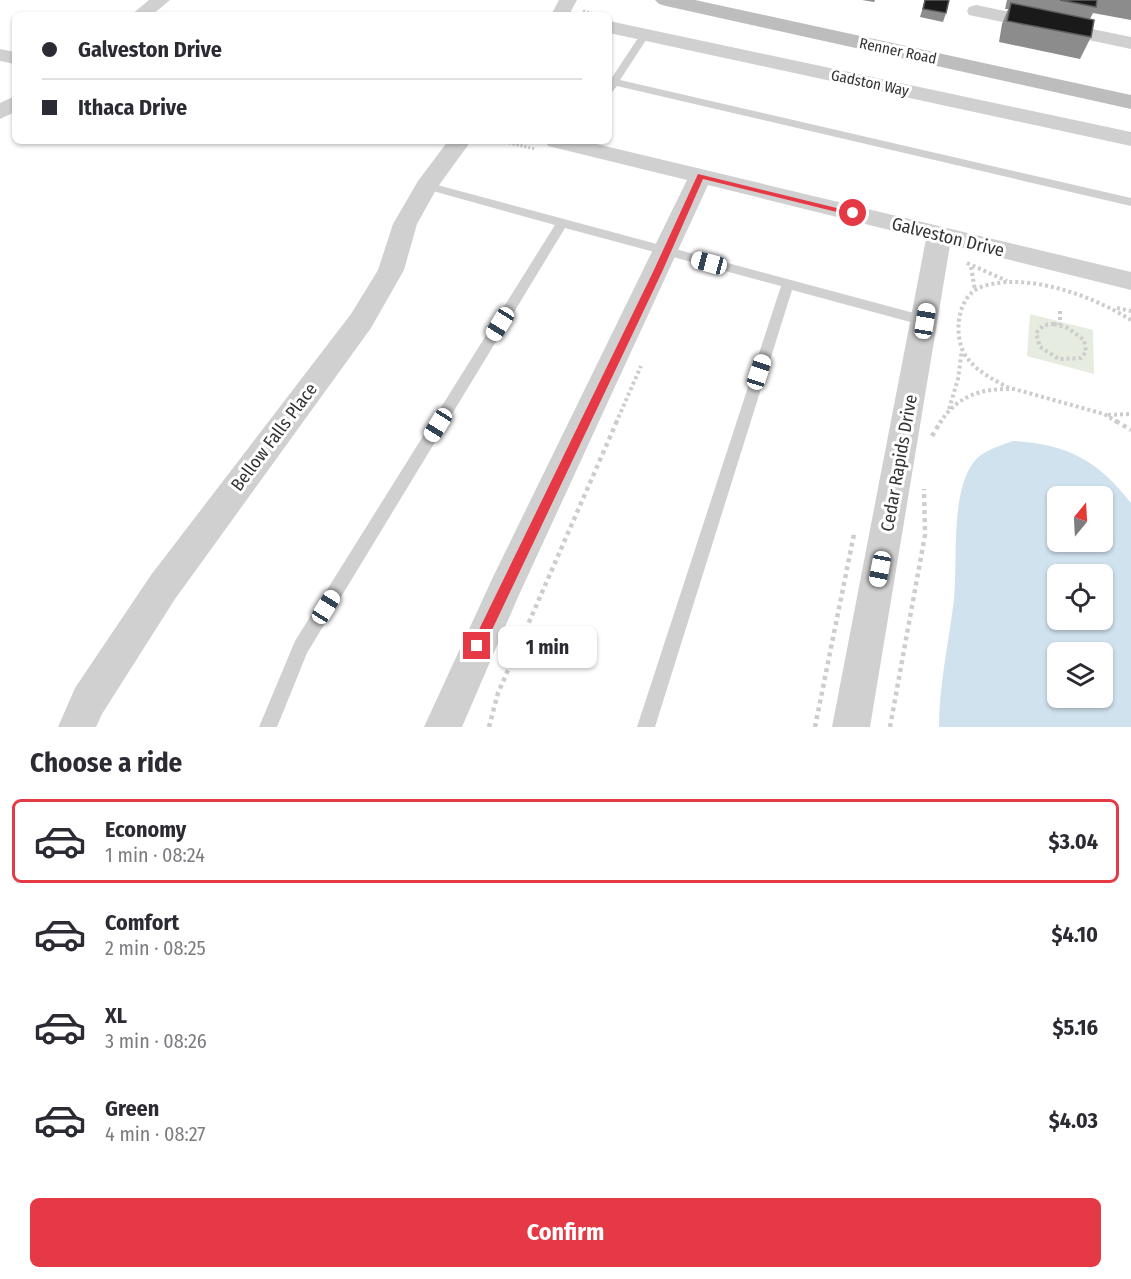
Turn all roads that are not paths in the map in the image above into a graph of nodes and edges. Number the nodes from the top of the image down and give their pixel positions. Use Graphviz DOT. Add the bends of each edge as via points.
graph roads {
  1 [pos="161,0"];
  2 [pos="666,0"];
  3 [pos="978,6"];
  4 [pos="144,12"];
  5 [pos="612,28"];
  6 [pos="970,30"];
  7 [pos="645,34"];
  8 [pos="1131,43"];
  9 [pos="612,86"];
  10 [pos="1131,102"];
  11 [pos="1131,139"];
  12 [pos="458,144"];
  13 [pos="577,144"];
  14 [pos="701,176"];
  15 [pos="426,186"];
  16 [pos="1131,202"];
  17 [pos="562,223"];
  18 [pos="939,234"];
  19 [pos="667,251"];
  20 [pos="1131,281"];
  21 [pos="788,284"];
  22 [pos="925,321"];
  23 [pos="77,727"];
  24 [pos="268,727"];
  25 [pos="443,727"];
  26 [pos="646,727"];
  27 [pos="851,727"];
  1 -- 4 [label="street"];
  2 -- 10 [label="main road, Renner Road"];
  3 -- 6 [label="street"];
  3 -- 8 [label="street"];
  5 -- 7 [label="street, Gadston Way"];
  7 -- 9 [label="lane"];
  7 -- 11 [label="street, Gadston Way"];
  9 -- 16 [label="lane"];
  12 -- 15 [label="street, Bellow Falls Place"];
  13 -- 14 [label="street, Galveston Drive"];
  14 -- 18 [label="street, Galveston Drive"];
  14 -- 19 [label="street"];
  15 -- 17 [label="lane"];
  15 -- 23 [label="street, Bellow Falls Place" via="405,224 391,270 361,321 163,587 88,701"];
  17 -- 19 [label="lane"];
  17 -- 24 [label="lane" via="301,647"];
  18 -- 20 [label="street, Galveston Drive"];
  18 -- 22 [label="street, Cedar Rapids Drive"];
  19 -- 21 [label="lane"];
  19 -- 25 [label="street" via="477,646"];
  21 -- 22 [label="lane"];
  21 -- 26 [label="lane"];
  22 -- 27 [label="street, Cedar Rapids Drive"];
}
